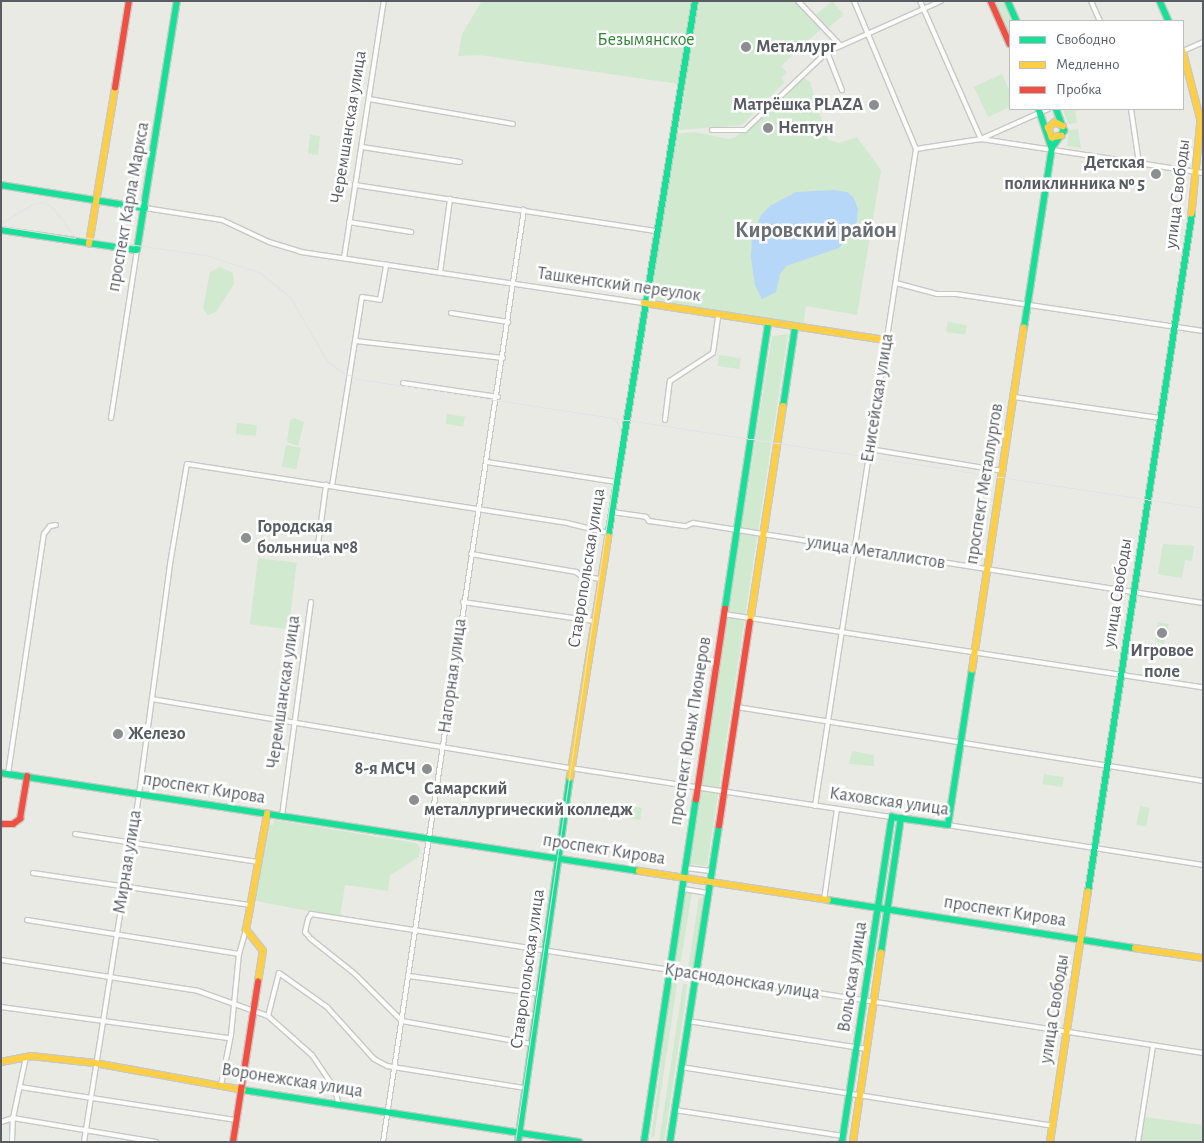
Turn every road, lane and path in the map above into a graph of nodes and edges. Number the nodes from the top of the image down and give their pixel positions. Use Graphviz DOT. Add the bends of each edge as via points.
graph roads {
  1 [pos="129,1"];
  2 [pos="177,1"];
  3 [pos="384,1"];
  4 [pos="695,1"];
  5 [pos="798,1"];
  6 [pos="854,1"];
  7 [pos="920,1"];
  8 [pos="941,1"];
  9 [pos="991,1"];
  10 [pos="1008,1"];
  11 [pos="1091,1"];
  12 [pos="1160,1"];
  13 [pos="923,9"];
  14 [pos="1017,20"];
  15 [pos="1100,20"];
  16 [pos="1169,20"];
  17 [pos="868,34"];
  18 [pos="1009,42"];
  19 [pos="1203,42"];
  20 [pos="840,45"];
  21 [pos="1184,51"];
  22 [pos="826,52"];
  23 [pos="1184,55"];
  24 [pos="842,90"];
  25 [pos="369,99"];
  26 [pos="1040,110"];
  27 [pos="1056,110"];
  28 [pos="1131,110"];
  29 [pos="513,124"];
  30 [pos="1063,129"];
  31 [pos="712,130"];
  32 [pos="1047,131"];
  33 [pos="981,139"];
  34 [pos="362,147"];
  35 [pos="1052,148"];
  36 [pos="916,149"];
  37 [pos="460,162"];
  38 [pos="1140,163"];
  39 [pos="1200,172"];
  40 [pos="1,185"];
  41 [pos="356,185"];
  42 [pos="450,199"];
  43 [pos="96,200"];
  44 [pos="145,208"];
  45 [pos="524,210"];
  46 [pos="349,222"];
  47 [pos="1,230"];
  48 [pos="656,231"];
  49 [pos="411,232"];
  50 [pos="89,244"];
  51 [pos="137,250"];
  52 [pos="345,258"];
  53 [pos="386,264"];
  54 [pos="440,273"];
  55 [pos="896,283"];
  56 [pos="515,285"];
  57 [pos="644,303"];
  58 [pos="1028,304"];
  59 [pos="451,313"];
  60 [pos="718,316"];
  61 [pos="508,322"];
  62 [pos="768,324"];
  63 [pos="1175,327"];
  64 [pos="795,328"];
  65 [pos="1203,331"];
  66 [pos="887,340"];
  67 [pos="356,342"];
  68 [pos="503,358"];
  69 [pos="403,383"];
  70 [pos="1014,397"];
  71 [pos="498,398"];
  72 [pos="110,418"];
  73 [pos="1159,418"];
  74 [pos="665,420"];
  75 [pos="870,449"];
  76 [pos="487,462"];
  77 [pos="1002,471"];
  78 [pos="616,482"];
  79 [pos="326,485"];
  80 [pos="332,486"];
  81 [pos="479,509"];
  82 [pos="612,512"];
  83 [pos="56,525"];
  84 [pos="737,532"];
  85 [pos="608,533"];
  86 [pos="763,536"];
  87 [pos="854,550"];
  88 [pos="317,552"];
  89 [pos="472,554"];
  90 [pos="987,570"];
  91 [pos="601,579"];
  92 [pos="1133,592"];
  93 [pos="311,602"];
  94 [pos="463,602"];
  95 [pos="1203,603"];
  96 [pos="724,614"];
  97 [pos="750,618"];
  98 [pos="594,621"];
  99 [pos="842,632"];
  100 [pos="975,653"];
  101 [pos="1120,674"];
  102 [pos="1203,687"];
  103 [pos="152,699"];
  104 [pos="737,707"];
  105 [pos="295,723"];
  106 [pos="828,723"];
  107 [pos="960,745"];
  108 [pos="443,747"];
  109 [pos="1106,767"];
  110 [pos="571,768"];
  111 [pos="4,774"];
  112 [pos="27,777"];
  113 [pos="1203,781"];
  114 [pos="698,788"];
  115 [pos="724,792"];
  116 [pos="139,794"];
  117 [pos="815,806"];
  118 [pos="837,809"];
  119 [pos="267,814"];
  120 [pos="282,816"];
  121 [pos="892,817"];
  122 [pos="901,818"];
  123 [pos="1,824"];
  124 [pos="948,826"];
  125 [pos="75,834"];
  126 [pos="430,839"];
  127 [pos="131,842"];
  128 [pos="1094,848"];
  129 [pos="559,858"];
  130 [pos="259,862"];
  131 [pos="1203,865"];
  132 [pos="686,868"];
  133 [pos="711,871"];
  134 [pos="33,873"];
  135 [pos="684,878"];
  136 [pos="710,882"];
  137 [pos="124,887"];
  138 [pos="683,889"];
  139 [pos="708,893"];
  140 [pos="824,900"];
  141 [pos="251,905"];
  142 [pos="878,908"];
  143 [pos="889,909"];
  144 [pos="27,920"];
  145 [pos="246,930"];
  146 [pos="416,932"];
  147 [pos="117,934"];
  148 [pos="1080,939"];
  149 [pos="547,951"];
  150 [pos="239,954"];
  151 [pos="1203,958"];
  152 [pos="1,960"];
  153 [pos="670,971"];
  154 [pos="409,976"];
  155 [pos="695,976"];
  156 [pos="110,977"];
  157 [pos="540,994"];
  158 [pos="864,1000"];
  159 [pos="874,1002"];
  160 [pos="234,1003"];
  161 [pos="1,1007"];
  162 [pos="252,1011"];
  163 [pos="268,1016"];
  164 [pos="103,1021"];
  165 [pos="402,1021"];
  166 [pos="688,1021"];
  167 [pos="1066,1032"];
  168 [pos="228,1038"];
  169 [pos="532,1044"];
  170 [pos="1153,1046"];
  171 [pos="857,1047"];
  172 [pos="867,1049"];
  173 [pos="1203,1053"];
  174 [pos="26,1057"];
  175 [pos="1,1062"];
  176 [pos="95,1064"];
  177 [pos="395,1066"];
  178 [pos="681,1067"];
  179 [pos="221,1085"];
  180 [pos="20,1087"];
  181 [pos="241,1087"];
  182 [pos="525,1088"];
  183 [pos="850,1094"];
  184 [pos="860,1096"];
  185 [pos="90,1099"];
  186 [pos="338,1102"];
  187 [pos="674,1110"];
  188 [pos="388,1112"];
  189 [pos="14,1118"];
  190 [pos="236,1120"];
  191 [pos="1,1122"];
  192 [pos="1052,1126"];
  193 [pos="86,1129"];
  194 [pos="519,1132"];
  195 [pos="843,1139"];
  196 [pos="12,1142"];
  197 [pos="84,1142"];
  198 [pos="156,1142"];
  199 [pos="233,1142"];
  200 [pos="383,1142"];
  201 [pos="518,1142"];
  202 [pos="580,1142"];
  203 [pos="644,1142"];
  204 [pos="670,1142"];
  205 [pos="853,1142"];
  206 [pos="1050,1142"];
  207 [pos="1138,1142"];
  1 -- 43 [label="street, проспект Карла Маркса"];
  2 -- 44 [label="street, проспект Карла Маркса"];
  3 -- 25 [label="street, Черемшанская улица"];
  4 -- 48 [label="street, Ставропольская улица" via="662,221"];
  5 -- 20 [label="street"];
  6 -- 17 [label="street"];
  7 -- 13 [label="street"];
  8 -- 13 [label="street"];
  9 -- 18 [label="street"];
  10 -- 14 [label="street"];
  11 -- 15 [label="street"];
  12 -- 16 [label="street"];
  13 -- 17 [label="street"];
  13 -- 33 [label="street"];
  17 -- 20 [label="street"];
  17 -- 36 [label="street"];
  19 -- 21 [label="street"];
  20 -- 22 [label="street"];
  22 -- 24 [label="street"];
  22 -- 31 [label="street" via="745,130"];
  23 -- 39 [label="street, улица Свободы" via="1201,120"];
  25 -- 29 [label="street"];
  25 -- 34 [label="street, Черемшанская улица"];
  26 -- 32 [label="street"];
  26 -- 33 [label="street"];
  27 -- 30 [label="street"];
  28 -- 38 [label="street"];
  30 -- 32 [label="street" via="1055,122"];
  30 -- 32 [label="street" via="1054,139"];
  30 -- 35 [label="street, проспект Металлургов"];
  32 -- 35 [label="street"];
  33 -- 35 [label="street"];
  33 -- 36 [label="street"];
  34 -- 37 [label="street"];
  34 -- 41 [label="street, Черемшанская улица"];
  35 -- 38 [label="street"];
  35 -- 58 [label="street, проспект Металлургов"];
  36 -- 55 [label="street, Енисейская улица"];
  38 -- 39 [label="street"];
  39 -- 63 [label="street, улица Свободы"];
  40 -- 43 [label="street"];
  41 -- 42 [label="street"];
  41 -- 46 [label="street, Черемшанская улица"];
  42 -- 45 [label="street"];
  42 -- 54 [label="street"];
  43 -- 44 [label="street"];
  43 -- 50 [label="street, проспект Карла Маркса"];
  44 -- 51 [label="street, проспект Карла Маркса"];
  44 -- 52 [label="street, Ташкентский переулок" via="222,220 290,249"];
  45 -- 48 [label="street"];
  45 -- 56 [label="street, Нагорная улица"];
  46 -- 49 [label="street"];
  46 -- 52 [label="street, Черемшанская улица"];
  47 -- 50 [label="street"];
  48 -- 57 [label="street, Ставропольская улица"];
  50 -- 51 [label="street"];
  51 -- 72 [label="street, проспект Карла Маркса"];
  52 -- 53 [label="street, Ташкентский переулок"];
  53 -- 54 [label="street, Ташкентский переулок"];
  53 -- 67 [label="street" via="380,300 362,297"];
  54 -- 56 [label="street, Ташкентский переулок"];
  55 -- 58 [label="street" via="937,294"];
  55 -- 66 [label="street, Енисейская улица"];
  56 -- 57 [label="street, Ташкентский переулок"];
  56 -- 61 [label="street, Нагорная улица"];
  57 -- 60 [label="street, Ташкентский переулок"];
  57 -- 78 [label="street, Ставропольская улица"];
  58 -- 63 [label="street"];
  58 -- 70 [label="street, проспект Металлургов"];
  59 -- 61 [label="street"];
  60 -- 62 [label="street, Ташкентский переулок"];
  60 -- 74 [label="street" via="713,353 670,381"];
  61 -- 68 [label="street, Нагорная улица"];
  62 -- 64 [label="street, Ташкентский переулок"];
  62 -- 84 [label="street, проспект Юных Пионеров"];
  63 -- 65 [label="street"];
  63 -- 73 [label="street, улица Свободы"];
  64 -- 66 [label="street, Ташкентский переулок"];
  64 -- 86 [label="street"];
  66 -- 75 [label="street, Енисейская улица"];
  67 -- 68 [label="street"];
  67 -- 80 [label="street"];
  68 -- 71 [label="street, Нагорная улица"];
  69 -- 71 [label="street"];
  70 -- 73 [label="street"];
  70 -- 77 [label="street, проспект Металлургов"];
  71 -- 76 [label="street, Нагорная улица"];
  73 -- 92 [label="street, улица Свободы"];
  75 -- 77 [label="street"];
  75 -- 87 [label="street, Енисейская улица"];
  76 -- 78 [label="street"];
  76 -- 81 [label="street, Нагорная улица"];
  77 -- 90 [label="street, проспект Металлургов"];
  78 -- 82 [label="street, Ставропольская улица"];
  79 -- 80 [label="street"];
  79 -- 88 [label="street"];
  79 -- 103 [label="street, Мирная улица" via="187,464"];
  80 -- 81 [label="street"];
  81 -- 85 [label="street"];
  81 -- 89 [label="street, Нагорная улица"];
  82 -- 84 [label="street, улица Металлистов" via="646,517 649,521 686,526 693,523"];
  82 -- 85 [label="street, Ставропольская улица"];
  83 -- 111 [label="street" via="50,526 44,534"];
  84 -- 86 [label="street, улица Металлистов"];
  84 -- 96 [label="street, проспект Юных Пионеров"];
  85 -- 91 [label="street, Ставропольская улица"];
  86 -- 87 [label="street, улица Металлистов"];
  86 -- 97 [label="street"];
  87 -- 90 [label="street, улица Металлистов"];
  87 -- 99 [label="street, Енисейская улица"];
  89 -- 91 [label="street"];
  89 -- 94 [label="street, Нагорная улица"];
  90 -- 92 [label="street, улица Металлистов"];
  90 -- 100 [label="street, проспект Металлургов"];
  91 -- 98 [label="street, Ставропольская улица"];
  92 -- 95 [label="street, улица Металлистов"];
  92 -- 101 [label="street, улица Свободы"];
  93 -- 105 [label="street, Черемшанская улица"];
  94 -- 98 [label="street"];
  94 -- 108 [label="street, Нагорная улица"];
  96 -- 97 [label="street"];
  96 -- 114 [label="street, проспект Юных Пионеров"];
  97 -- 99 [label="street"];
  97 -- 104 [label="street"];
  98 -- 110 [label="street, Ставропольская улица"];
  99 -- 100 [label="street"];
  99 -- 106 [label="street, Енисейская улица"];
  100 -- 101 [label="street"];
  100 -- 107 [label="street, проспект Металлургов"];
  101 -- 102 [label="street"];
  101 -- 109 [label="street, улица Свободы"];
  103 -- 105 [label="street, Каховская улица"];
  103 -- 116 [label="street, Мирная улица"];
  104 -- 106 [label="street"];
  104 -- 115 [label="street"];
  105 -- 108 [label="street, Каховская улица"];
  105 -- 120 [label="street, Черемшанская улица"];
  106 -- 107 [label="street"];
  106 -- 117 [label="street, Енисейская улица"];
  107 -- 109 [label="street"];
  107 -- 124 [label="street, проспект Металлургов"];
  108 -- 110 [label="street, Каховская улица"];
  108 -- 126 [label="street, Нагорная улица"];
  109 -- 113 [label="street"];
  109 -- 128 [label="street, улица Свободы"];
  110 -- 114 [label="street, Каховская улица"];
  110 -- 129 [label="street, Ставропольская улица"];
  111 -- 112 [label="street, проспект Кирова"];
  112 -- 116 [label="street, проспект Кирова"];
  112 -- 123 [label="street" via="20,819 13,824"];
  114 -- 115 [label="street, Каховская улица"];
  114 -- 132 [label="street, проспект Юных Пионеров"];
  115 -- 117 [label="street, Каховская улица"];
  115 -- 133 [label="street"];
  116 -- 119 [label="street, проспект Кирова"];
  116 -- 127 [label="street, Мирная улица"];
  117 -- 118 [label="street, Каховская улица"];
  118 -- 121 [label="street, Каховская улица"];
  118 -- 140 [label="street"];
  119 -- 120 [label="street, проспект Кирова"];
  119 -- 130 [label="street"];
  120 -- 126 [label="street, проспект Кирова"];
  121 -- 122 [label="street, Каховская улица"];
  121 -- 142 [label="street, Вольская улица"];
  122 -- 124 [label="street, Каховская улица"];
  122 -- 143 [label="street, Вольская улица"];
  124 -- 128 [label="street, Каховская улица"];
  125 -- 127 [label="street"];
  126 -- 129 [label="street, проспект Кирова"];
  126 -- 146 [label="street, Нагорная улица"];
  127 -- 130 [label="street"];
  127 -- 137 [label="street, Мирная улица"];
  128 -- 131 [label="street, Каховская улица"];
  128 -- 148 [label="street, улица Свободы"];
  129 -- 135 [label="street, проспект Кирова"];
  129 -- 149 [label="street, Ставропольская улица"];
  130 -- 141 [label="street"];
  132 -- 133 [label="street"];
  132 -- 135 [label="street, проспект Юных Пионеров"];
  133 -- 136 [label="street"];
  134 -- 137 [label="street"];
  135 -- 136 [label="street, проспект Кирова"];
  135 -- 138 [label="street, проспект Юных Пионеров"];
  136 -- 139 [label="street"];
  136 -- 140 [label="street, проспект Кирова"];
  137 -- 141 [label="street"];
  137 -- 147 [label="street, Мирная улица"];
  138 -- 139 [label="street"];
  138 -- 153 [label="street, проспект Юных Пионеров"];
  139 -- 155 [label="street"];
  140 -- 142 [label="street, проспект Кирова"];
  141 -- 145 [label="street"];
  142 -- 143 [label="street, проспект Кирова"];
  142 -- 158 [label="street, Вольская улица"];
  143 -- 148 [label="street, проспект Кирова"];
  143 -- 159 [label="street, Вольская улица"];
  144 -- 147 [label="street"];
  145 -- 150 [label="street"];
  145 -- 162 [label="street" via="263,951"];
  146 -- 149 [label="street, Краснодонская улица"];
  146 -- 154 [label="street, Нагорная улица"];
  146 -- 165 [label="street, Краснодонская улица" via="311,914 305,932 355,974"];
  147 -- 150 [label="street"];
  147 -- 156 [label="street, Мирная улица"];
  148 -- 151 [label="street, проспект Кирова"];
  148 -- 167 [label="street, улица Свободы"];
  149 -- 153 [label="street, Краснодонская улица"];
  149 -- 157 [label="street, Ставропольская улица"];
  150 -- 160 [label="street"];
  152 -- 156 [label="street"];
  153 -- 155 [label="street, Краснодонская улица"];
  153 -- 203 [label="street, проспект Юных Пионеров"];
  154 -- 157 [label="street"];
  154 -- 165 [label="street, Нагорная улица"];
  155 -- 158 [label="street, Краснодонская улица"];
  155 -- 166 [label="street"];
  156 -- 160 [label="street" via="198,991"];
  156 -- 164 [label="street, Мирная улица"];
  157 -- 169 [label="street, Ставропольская улица"];
  158 -- 159 [label="street, Краснодонская улица"];
  158 -- 171 [label="street, Вольская улица"];
  159 -- 167 [label="street, Краснодонская улица"];
  159 -- 172 [label="street, Вольская улица"];
  160 -- 162 [label="street"];
  160 -- 168 [label="street"];
  161 -- 164 [label="street"];
  162 -- 163 [label="street"];
  162 -- 181 [label="street"];
  163 -- 177 [label="street" via="279,973 327,1007 374,1059"];
  163 -- 186 [label="street" via="312,1055 330,1082"];
  164 -- 168 [label="street"];
  164 -- 176 [label="street, Мирная улица"];
  165 -- 169 [label="street"];
  165 -- 177 [label="street, Нагорная улица"];
  166 -- 171 [label="street"];
  166 -- 178 [label="street"];
  167 -- 170 [label="street, Краснодонская улица"];
  167 -- 192 [label="street, улица Свободы"];
  168 -- 179 [label="street"];
  169 -- 182 [label="street, Ставропольская улица"];
  170 -- 173 [label="street, Краснодонская улица"];
  170 -- 207 [label="street"];
  171 -- 172 [label="street"];
  171 -- 183 [label="street, Вольская улица"];
  172 -- 184 [label="street, Вольская улица"];
  174 -- 175 [label="street, Воронежская улица"];
  174 -- 176 [label="street, Воронежская улица"];
  174 -- 180 [label="street"];
  176 -- 179 [label="street, Воронежская улица"];
  176 -- 185 [label="street, Мирная улица"];
  177 -- 182 [label="street"];
  177 -- 188 [label="street, Нагорная улица"];
  178 -- 183 [label="street"];
  178 -- 187 [label="street"];
  179 -- 181 [label="street, Воронежская улица"];
  180 -- 185 [label="street"];
  180 -- 189 [label="street"];
  181 -- 186 [label="street, Воронежская улица"];
  181 -- 190 [label="street"];
  182 -- 194 [label="street, Ставропольская улица"];
  183 -- 184 [label="street"];
  183 -- 195 [label="street, Вольская улица"];
  184 -- 192 [label="street"];
  184 -- 205 [label="street, Вольская улица"];
  185 -- 190 [label="street"];
  185 -- 193 [label="street, Мирная улица"];
  186 -- 188 [label="street, Воронежская улица"];
  187 -- 195 [label="street"];
  187 -- 204 [label="street"];
  188 -- 194 [label="street, Воронежская улица"];
  188 -- 200 [label="street, Нагорная улица"];
  189 -- 191 [label="street"];
  189 -- 193 [label="street"];
  189 -- 196 [label="street"];
  190 -- 199 [label="street"];
  192 -- 206 [label="street, улица Свободы"];
  193 -- 197 [label="street, Мирная улица"];
  193 -- 198 [label="street"];
  194 -- 201 [label="street, Ставропольская улица"];
  194 -- 202 [label="street, Воронежская улица"];
}
